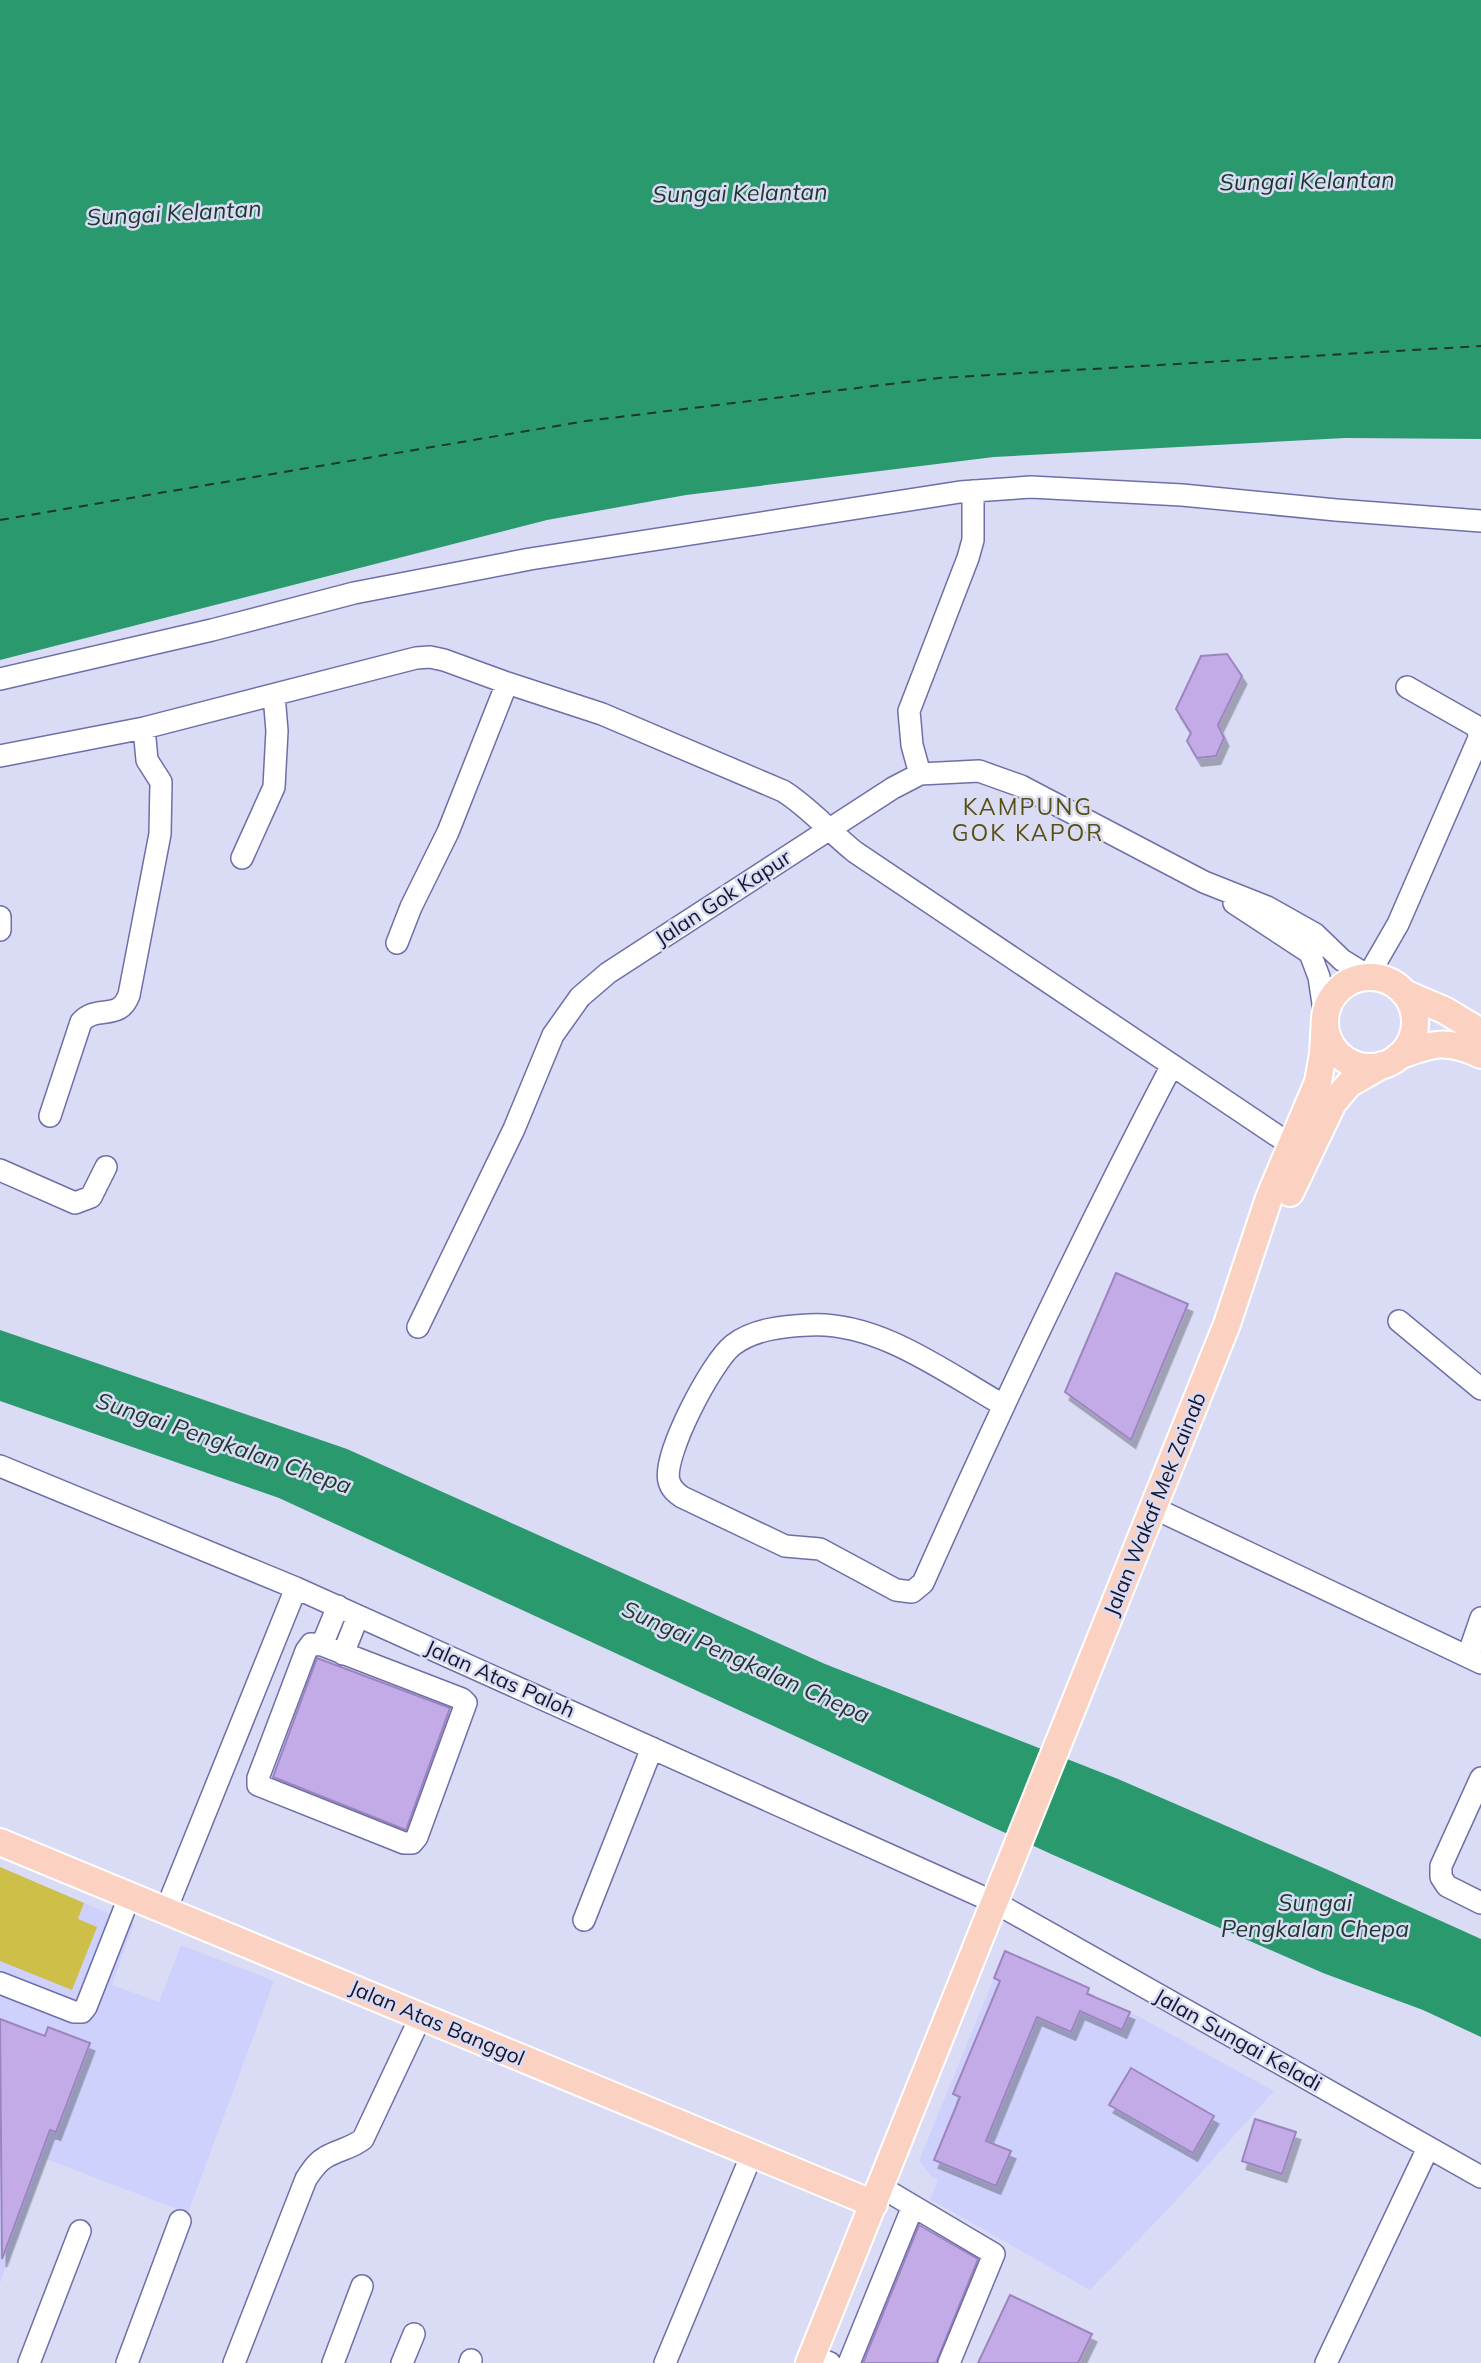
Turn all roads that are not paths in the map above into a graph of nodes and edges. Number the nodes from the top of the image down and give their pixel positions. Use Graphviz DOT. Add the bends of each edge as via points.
graph roads {
  1 [pos="973,491"];
  2 [pos="1481,521"];
  3 [pos="0,679"];
  4 [pos="507,683"];
  5 [pos="1407,687"];
  6 [pos="274,695"];
  7 [pos="144,728"];
  8 [pos="0,756"];
  9 [pos="920,774"];
  10 [pos="828,830"];
  11 [pos="242,858"];
  12 [pos="1204,882"];
  13 [pos="0,917"];
  14 [pos="0,930"];
  15 [pos="397,943"];
  16 [pos="1368,976"];
  17 [pos="1404,993"];
  18 [pos="1325,1017"];
  19 [pos="1481,1032"];
  20 [pos="1481,1055"];
  21 [pos="1390,1061"];
  22 [pos="1172,1065"];
  23 [pos="50,1116"];
  24 [pos="1292,1145"];
  25 [pos="106,1167"];
  26 [pos="0,1170"];
  27 [pos="1399,1321"];
  28 [pos="1227,1324"];
  29 [pos="418,1327"];
  30 [pos="1481,1389"];
  31 [pos="1003,1405"];
  32 [pos="0,1466"];
  33 [pos="1154,1508"];
  34 [pos="296,1588"];
  35 [pos="338,1606"];
  36 [pos="358,1616"];
  37 [pos="1481,1618"];
  38 [pos="322,1645"];
  39 [pos="343,1654"];
  40 [pos="1474,1660"];
  41 [pos="652,1748"];
  42 [pos="223,1769"];
  43 [pos="1481,1778"];
  44 [pos="257,1781"];
  45 [pos="0,1842"];
  46 [pos="130,1895"];
  47 [pos="996,1903"];
  48 [pos="1481,1903"];
  49 [pos="166,1910"];
  50 [pos="584,1920"];
  51 [pos="0,1983"];
  52 [pos="421,2016"];
  53 [pos="1428,2148"];
  54 [pos="752,2154"];
  55 [pos="1481,2177"];
  56 [pos="877,2195"];
  57 [pos="914,2206"];
  58 [pos="180,2221"];
  59 [pos="80,2231"];
  60 [pos="362,2286"];
  61 [pos="414,2334"];
  62 [pos="817,2361"];
  63 [pos="29,2363"];
  64 [pos="127,2363"];
  65 [pos="234,2363"];
  66 [pos="334,2363"];
  67 [pos="402,2363"];
  68 [pos="665,2363"];
  69 [pos="849,2363"];
  70 [pos="949,2363"];
  71 [pos="1325,2363"];
  1 -- 2 [label="street" via="1031,487 1182,495"];
  1 -- 3 [label="street" via="516,562 354,593"];
  1 -- 9 [label="street" via="973,540 968,558 909,711"];
  4 -- 6 [label="street" via="430,657"];
  4 -- 10 [label="street" via="602,714 783,791"];
  4 -- 15 [label="street" via="448,832"];
  5 -- 16 [label="street" via="1474,725 1479,738 1398,924"];
  6 -- 7 [label="street"];
  6 -- 11 [label="street" via="274,787"];
  7 -- 8 [label="street"];
  7 -- 23 [label="street" via="148,760 161,782 160,834 129,995 116,1011 92,1014 81,1022"];
  9 -- 10 [label="street, Jalan Gok Kapur"];
  9 -- 12 [label="street, Jalan Gok Kapur" via="979,771 1021,786"];
  10 -- 22 [label="street"];
  10 -- 29 [label="street, Jalan Gok Kapur" via="607,973 580,996 553,1035 514,1129"];
  12 -- 16 [label="street, Jalan Gok Kapur" via="1267,907 1321,939 1342,960"];
  12 -- 18 [label="street, Jalan Gok Kapur" via="1310,953 1319,976"];
  13 -- 14 [label="street"];
  16 -- 17 [label="main road" via="1382,978"];
  16 -- 18 [label="main road" via="1344,984 1328,1004"];
  17 -- 19 [label="main road"];
  17 -- 21 [label="main road" via="1412,1005 1413,1033 1408,1046"];
  18 -- 21 [label="main road" via="1328,1038 1341,1056 1361,1065"];
  18 -- 24 [label="main road, Jalan Wakaf Mek Zainab" via="1318,1082"];
  20 -- 21 [label="main road, Jalan Wakaf Mek Zainab" via="1441,1043"];
  21 -- 28 [label="main road, Jalan Wakaf Mek Zainab" via="1349,1084 1327,1113"];
  22 -- 24 [label="street"];
  22 -- 31 [label="street"];
  24 -- 28 [label="main road, Jalan Wakaf Mek Zainab" via="1269,1198"];
  25 -- 26 [label="street" via="91,1196 75,1203"];
  27 -- 30 [label="street"];
  28 -- 33 [label="main road, Jalan Wakaf Mek Zainab"];
  31 -- 31 [label="street" via="923,1583 912,1592 897,1590 820,1549 785,1546 682,1497 668,1480 672,1453 700,1390 732,1345 755,1333 811,1324 872,1334"];
  32 -- 34 [label="street, Jalan Atas Paloh"];
  33 -- 40 [label="street"];
  33 -- 47 [label="main road, Jalan Wakaf Mek Zainab"];
  34 -- 35 [label="street, Jalan Atas Paloh"];
  34 -- 42 [label="street"];
  35 -- 36 [label="street, Jalan Atas Paloh"];
  35 -- 38 [label="street"];
  36 -- 39 [label="street"];
  36 -- 41 [label="street, Jalan Atas Paloh"];
  37 -- 40 [label="street"];
  38 -- 39 [label="street"];
  38 -- 44 [label="street" via="311,1644 306,1651"];
  39 -- 44 [label="street" via="466,1703 415,1840 404,1843 263,1788"];
  41 -- 47 [label="street, Jalan Atas Paloh"];
  41 -- 50 [label="street"];
  42 -- 44 [label="street"];
  42 -- 49 [label="street"];
  43 -- 48 [label="street" via="1441,1866 1441,1877 1447,1886"];
  45 -- 46 [label="main road, Jalan Atas Banggol"];
  46 -- 49 [label="main road, Jalan Atas Banggol"];
  46 -- 51 [label="street" via="82,2012"];
  47 -- 53 [label="street, Jalan Sungai Keladi"];
  47 -- 56 [label="main road, Jalan Wakaf Mek Zainab"];
  49 -- 52 [label="main road, Jalan Atas Banggol"];
  52 -- 54 [label="main road, Jalan Atas Banggol"];
  52 -- 65 [label="street" via="363,2139 317,2163 306,2179"];
  53 -- 55 [label="street, Jalan Sungai Keladi"];
  53 -- 71 [label="street"];
  54 -- 56 [label="main road, Jalan Atas Banggol"];
  54 -- 68 [label="street"];
  56 -- 57 [label="street"];
  56 -- 62 [label="main road, Jalan Wakaf Mek Zainab"];
  57 -- 69 [label="street"];
  57 -- 70 [label="street" via="994,2254"];
  58 -- 64 [label="street"];
  59 -- 63 [label="street"];
  60 -- 66 [label="street"];
  61 -- 67 [label="street"];
}
